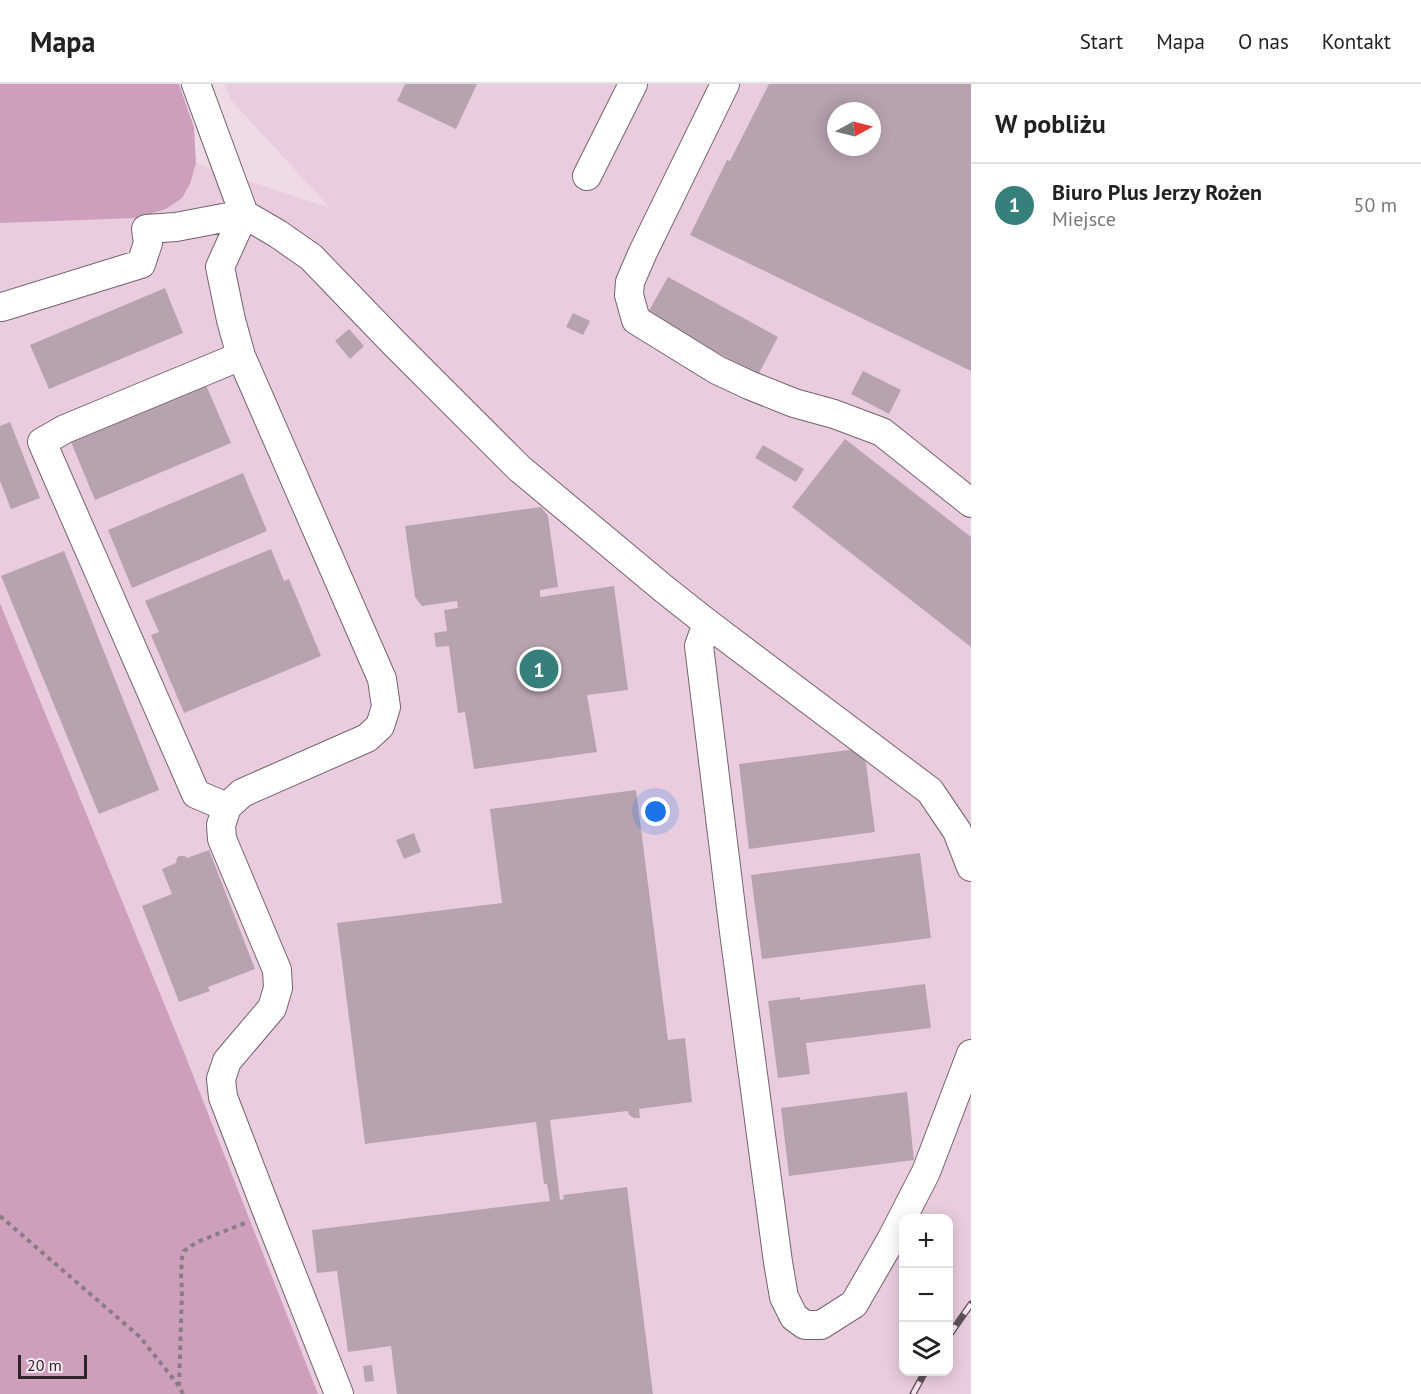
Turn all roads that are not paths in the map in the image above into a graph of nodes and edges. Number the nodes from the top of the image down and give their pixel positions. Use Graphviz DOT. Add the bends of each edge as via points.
graph roads {
  1 [pos="196,84"];
  2 [pos="633,84"];
  3 [pos="725,84"];
  4 [pos="587,176"];
  5 [pos="244,214"];
  6 [pos="2,307"];
  7 [pos="241,356"];
  8 [pos="971,503"];
  9 [pos="707,623"];
  10 [pos="227,807"];
  11 [pos="971,867"];
  12 [pos="971,1054"];
  13 [pos="339,1394"];
  1 -- 5 [label="street"];
  2 -- 4 [label="street"];
  3 -- 8 [label="street" via="630,282 629,295 636,320 749,385 882,432"];
  5 -- 6 [label="street" via="146,229 148,243 141,264"];
  5 -- 7 [label="street" via="220,267"];
  5 -- 9 [label="street" via="310,257 519,468"];
  7 -- 10 [label="street" via="382,679 386,707 380,726 367,738 242,793"];
  7 -- 10 [label="street" via="42,442 196,794"];
  9 -- 11 [label="street" via="930,791 957,831"];
  9 -- 12 [label="street" via="699,646 778,1262 784,1298 794,1317 806,1325 822,1325 854,1304 926,1172"];
  10 -- 13 [label="street" via="221,825 222,839 277,970 278,988 272,1008 227,1061 221,1078 223,1097"];
}
